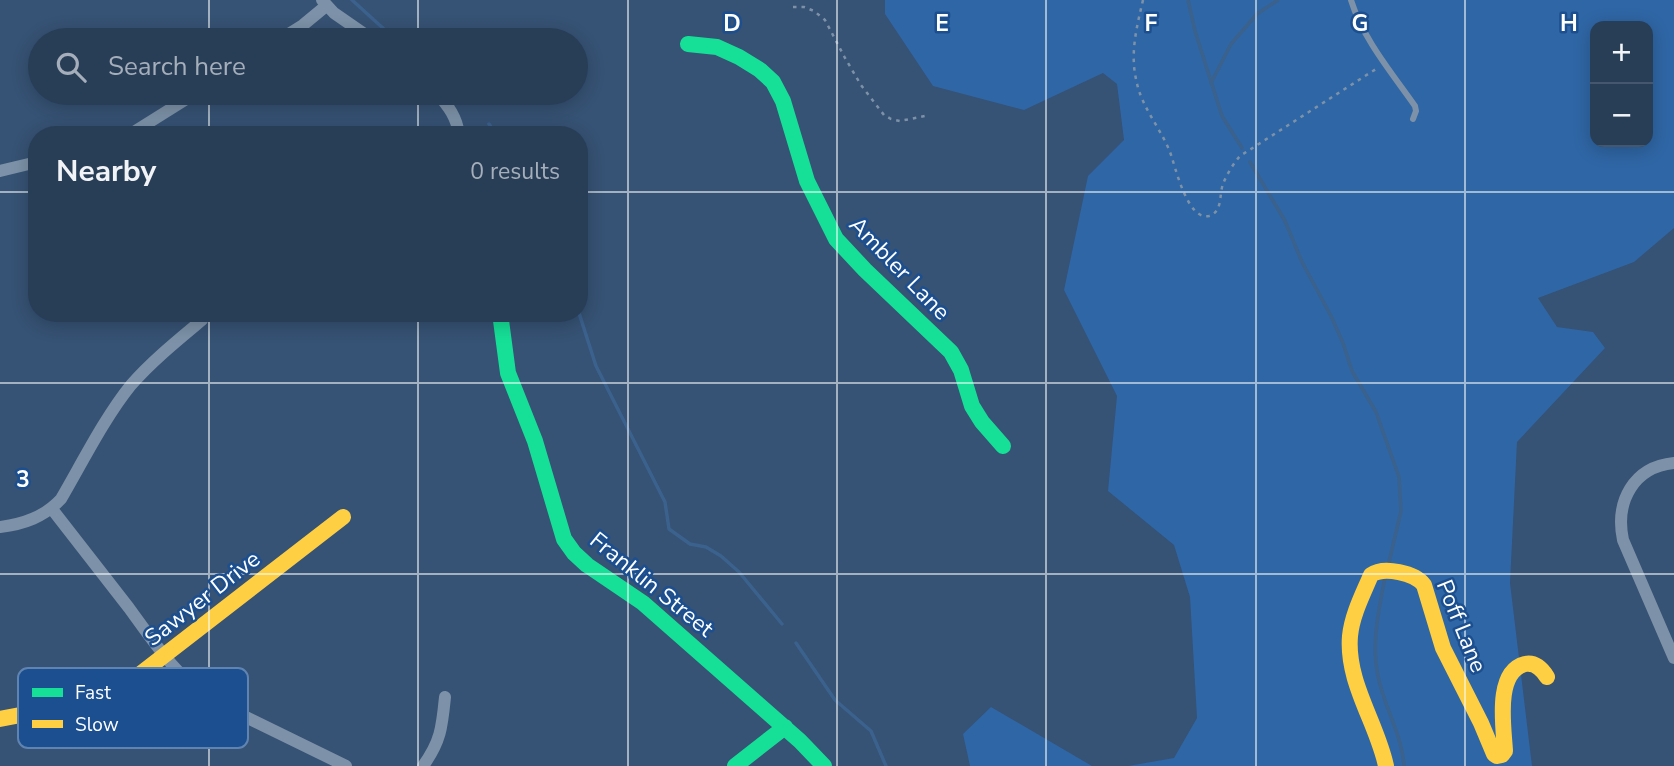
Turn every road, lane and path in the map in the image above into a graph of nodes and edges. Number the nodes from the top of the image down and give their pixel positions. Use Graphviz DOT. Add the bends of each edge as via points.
graph roads {
  1 [pos="1143,0"];
  2 [pos="1351,0"];
  3 [pos="324,3"];
  4 [pos="793,7"];
  5 [pos="298,28"];
  6 [pos="356,28"];
  7 [pos="688,44"];
  8 [pos="1386,63"];
  9 [pos="177,105"];
  10 [pos="447,105"];
  11 [pos="925,116"];
  12 [pos="1413,119"];
  13 [pos="143,126"];
  14 [pos="457,126"];
  15 [pos="28,164"];
  16 [pos="0,171"];
  17 [pos="199,322"];
  18 [pos="501,322"];
  19 [pos="1003,446"];
  20 [pos="1674,463"];
  21 [pos="52,509"];
  22 [pos="343,517"];
  23 [pos="0,527"];
  24 [pos="166,655"];
  25 [pos="1674,657"];
  26 [pos="149,668"];
  27 [pos="176,668"];
  28 [pos="1547,677"];
  29 [pos="445,697"];
  30 [pos="18,716"];
  31 [pos="248,718"];
  32 [pos="0,719"];
  33 [pos="785,727"];
  34 [pos="346,766"];
  35 [pos="422,766"];
  36 [pos="734,766"];
  37 [pos="824,766"];
  38 [pos="1386,766"];
  1 -- 8 [label="path" via="1134,43 1136,80 1144,105 1170,150 1178,181 1202,216 1219,208 1224,181 1240,156"];
  2 -- 8 [label="lane" via="1364,31"];
  3 -- 5 [label="street"];
  3 -- 6 [label="street"];
  4 -- 11 [label="path" via="814,10 825,20 861,85 884,115 900,121"];
  7 -- 19 [label="street, Ambler Lane" via="717,47 773,82 807,181 836,239 951,352 972,406"];
  8 -- 12 [label="lane" via="1415,106"];
  9 -- 13 [label="street"];
  10 -- 14 [label="street"];
  15 -- 16 [label="street"];
  17 -- 21 [label="street" via="132,385"];
  18 -- 33 [label="street, Franklin Street" via="508,373 535,441 564,539 587,565 643,603"];
  20 -- 25 [label="street" via="1653,468 1634,482 1620,521 1623,540"];
  21 -- 23 [label="street" via="32,520"];
  21 -- 24 [label="street"];
  22 -- 24 [label="street, Sawyer Drive"];
  24 -- 26 [label="street, Sawyer Drive"];
  24 -- 27 [label="street"];
  28 -- 38 [label="street, Poff Lane" via="1539,666 1525,663 1511,674 1503,695 1504,751 1497,756 1446,659 1424,584 1414,577 1376,571 1354,620 1350,648 1351,664"];
  29 -- 35 [label="street" via="438,741"];
  30 -- 32 [label="street, Sawyer Drive"];
  31 -- 34 [label="street"];
  33 -- 36 [label="street"];
  33 -- 37 [label="street, Franklin Street"];
}
